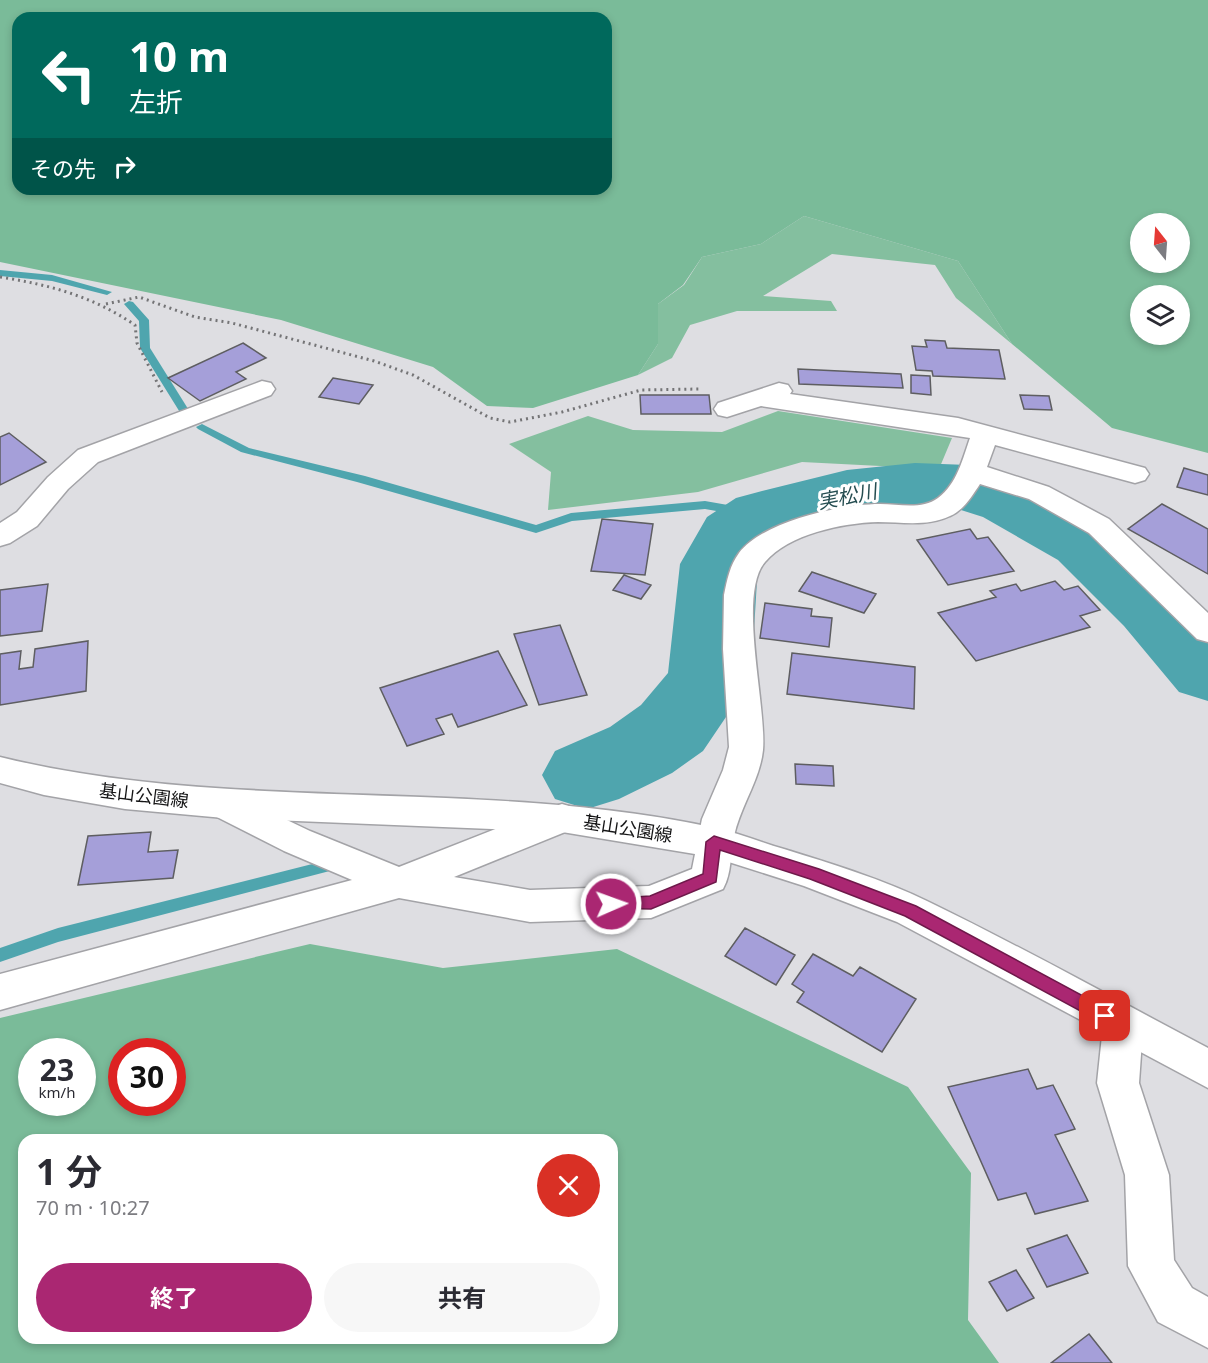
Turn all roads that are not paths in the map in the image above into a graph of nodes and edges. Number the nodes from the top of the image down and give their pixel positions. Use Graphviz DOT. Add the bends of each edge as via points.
graph roads {
  1 [pos="796,385"];
  2 [pos="262,389"];
  3 [pos="760,398"];
  4 [pos="727,409"];
  5 [pos="985,433"];
  6 [pos="973,472"];
  7 [pos="1135,474"];
  8 [pos="0,536"];
  9 [pos="1208,631"];
  10 [pos="0,770"];
  11 [pos="224,804"];
  12 [pos="562,818"];
  13 [pos="714,842"];
  14 [pos="399,883"];
  15 [pos="0,992"];
  16 [pos="1123,1026"];
  17 [pos="1208,1069"];
  18 [pos="1208,1324"];
  1 -- 3 [label="street"];
  2 -- 8 [label="street" via="88,456 27,519"];
  3 -- 4 [label="street"];
  3 -- 5 [label="street"];
  5 -- 6 [label="street"];
  5 -- 7 [label="street"];
  6 -- 9 [label="street" via="1039,493 1099,526"];
  6 -- 13 [label="street" via="948,505 930,513 872,513 814,525 769,540 749,560 741,589 738,658 747,749"];
  10 -- 11 [label="street, 基山公園線" via="125,795"];
  11 -- 12 [label="street, 基山公園線"];
  11 -- 14 [label="street" via="297,841"];
  12 -- 13 [label="street, 基山公園線"];
  12 -- 14 [label="street"];
  13 -- 14 [label="street" via="710,878 651,902 530,906"];
  13 -- 16 [label="street, 基山公園線" via="911,911"];
  14 -- 15 [label="street"];
  16 -- 17 [label="street, 基山公園線"];
  16 -- 18 [label="street" via="1118,1083 1147,1175 1151,1266 1175,1305"];
}
